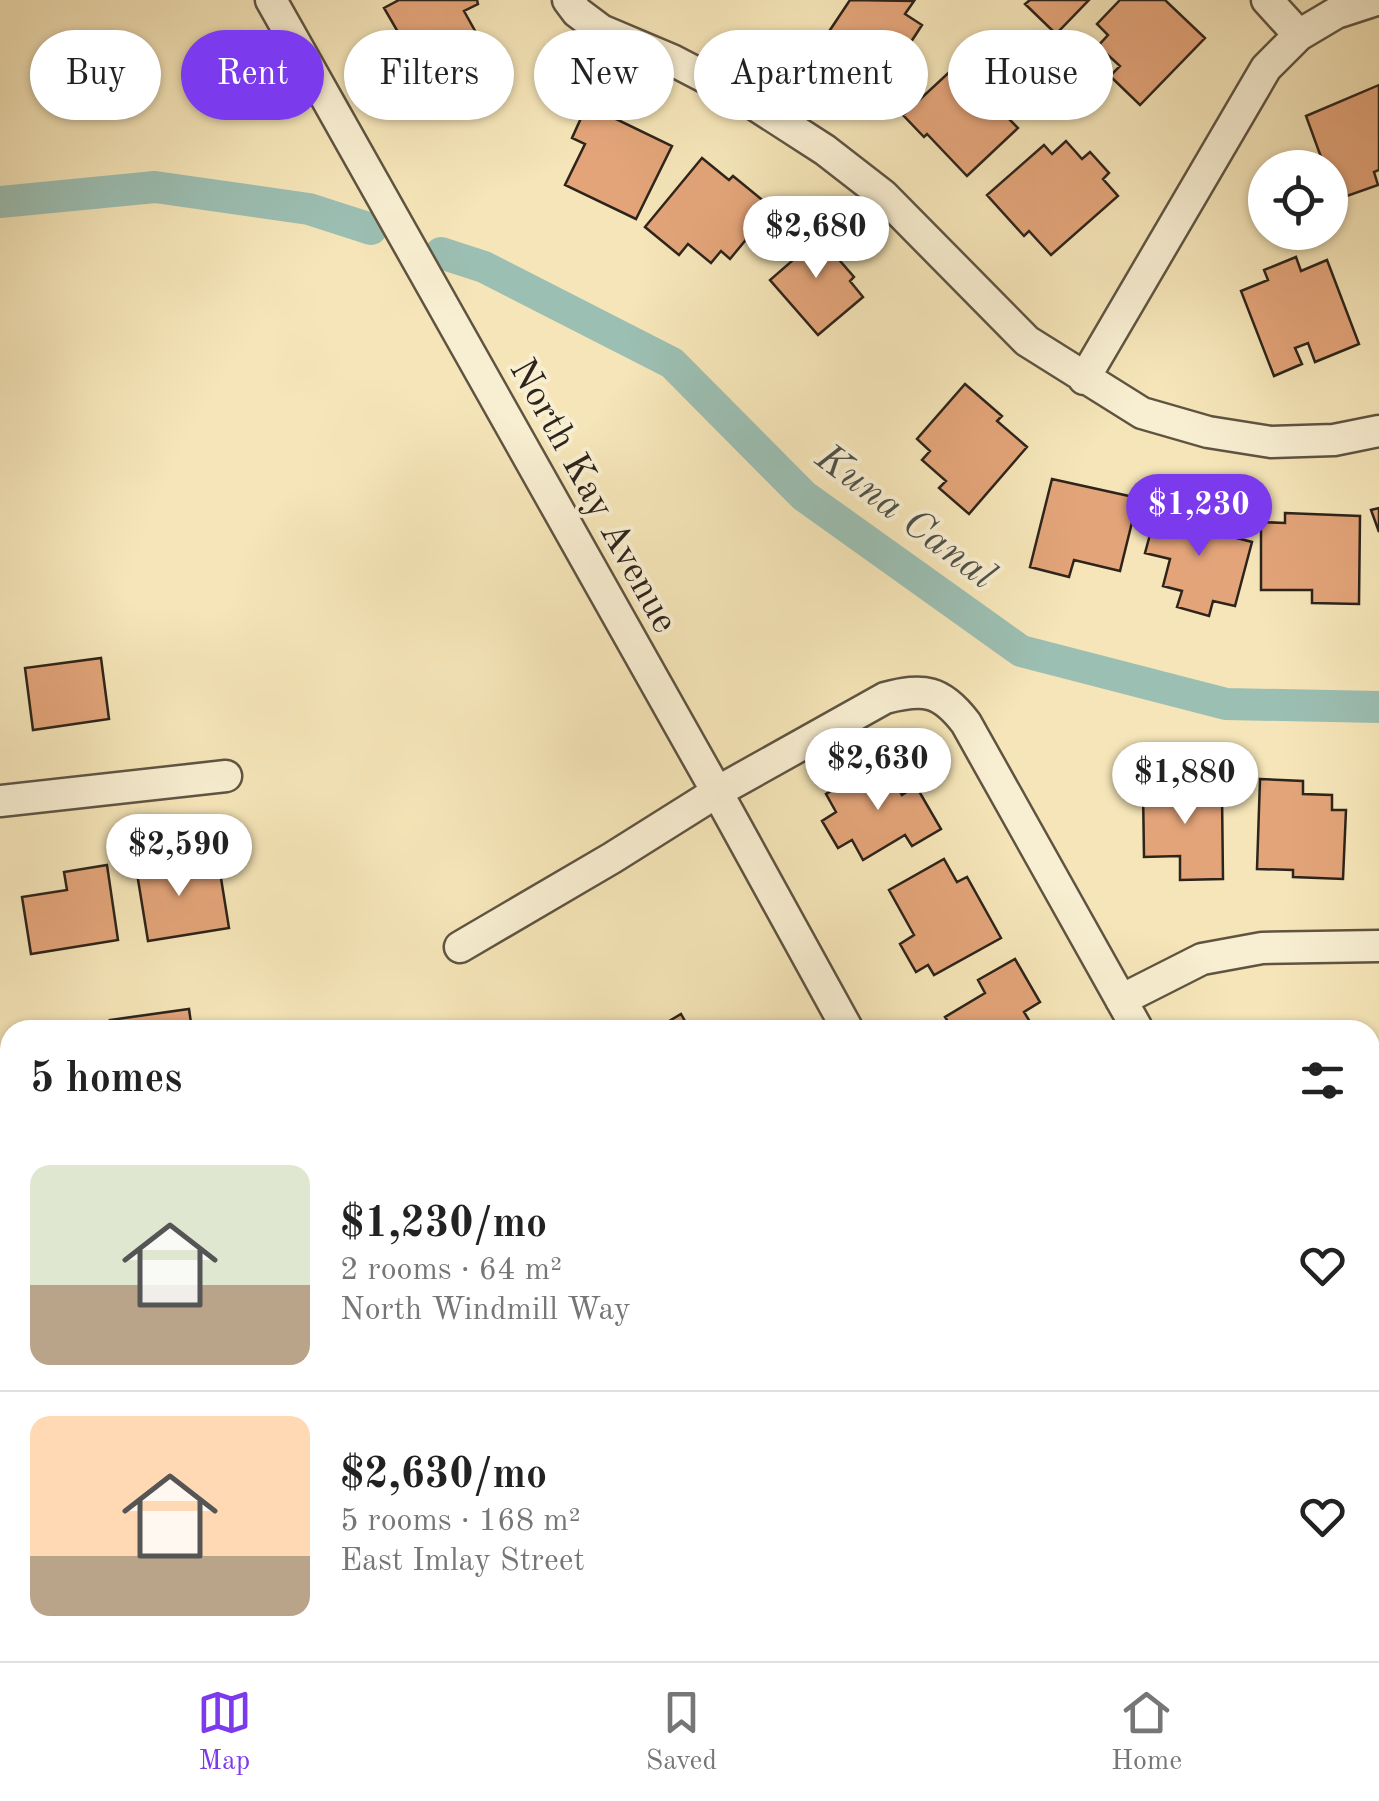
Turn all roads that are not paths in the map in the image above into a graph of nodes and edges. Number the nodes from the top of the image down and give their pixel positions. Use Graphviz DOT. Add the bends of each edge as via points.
graph roads {
  1 [pos="271,0"];
  2 [pos="568,0"];
  3 [pos="1267,0"];
  4 [pos="1376,0"];
  5 [pos="1298,35"];
  6 [pos="1084,379"];
  7 [pos="1379,430"];
  8 [pos="226,776"];
  9 [pos="717,792"];
  10 [pos="0,801"];
  11 [pos="1379,946"];
  12 [pos="460,947"];
  13 [pos="1121,1000"];
  14 [pos="842,1020"];
  15 [pos="1132,1020"];
  1 -- 9 [label="street, North Kay Avenue"];
  2 -- 6 [label="street" via="601,30 744,97 825,150 884,195 1026,341"];
  3 -- 5 [label="street"];
  4 -- 5 [label="street"];
  5 -- 6 [label="street" via="1266,68"];
  6 -- 7 [label="street" via="1142,413 1208,432 1272,442"];
  8 -- 10 [label="street"];
  9 -- 12 [label="street"];
  9 -- 13 [label="street" via="885,698 931,693 966,723"];
  9 -- 14 [label="street, North Kay Avenue"];
  11 -- 13 [label="street" via="1262,948 1202,959"];
  13 -- 15 [label="street"];
}
